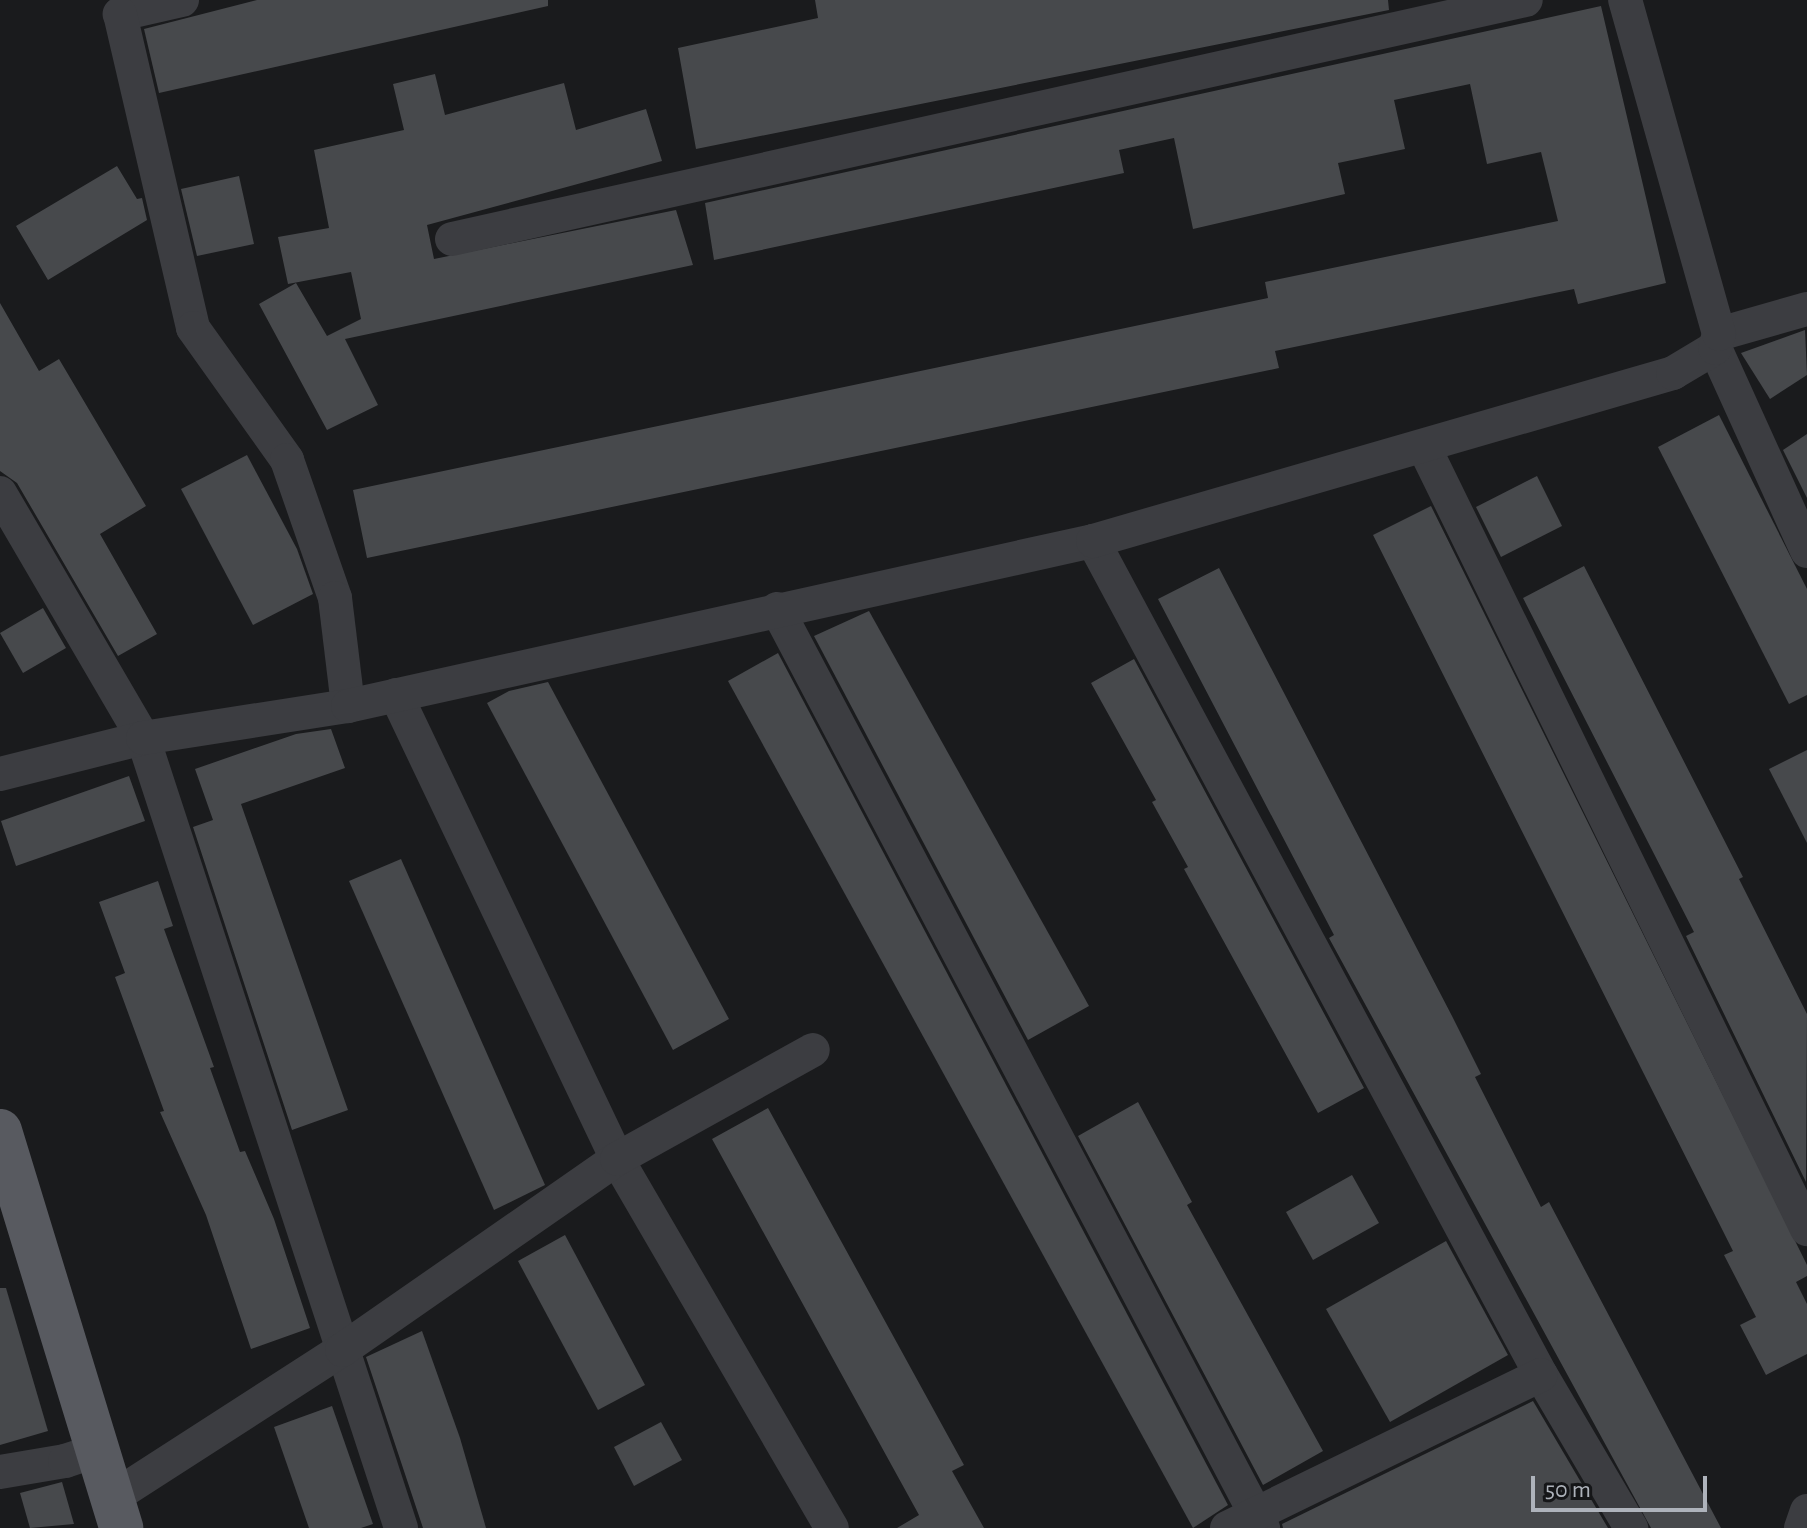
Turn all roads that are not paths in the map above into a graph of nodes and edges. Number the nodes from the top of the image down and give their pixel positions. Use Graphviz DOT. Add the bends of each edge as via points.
graph roads {
  1 [pos="182,0"];
  2 [pos="1526,0"];
  3 [pos="1625,0"];
  4 [pos="452,239"];
  5 [pos="1807,309"];
  6 [pos="1717,341"];
  7 [pos="1424,447"];
  8 [pos="0,493"];
  9 [pos="1093,541"];
  10 [pos="1807,551"];
  11 [pos="777,609"];
  12 [pos="396,695"];
  13 [pos="348,706"];
  14 [pos="143,738"];
  15 [pos="0,774"];
  16 [pos="813,1050"];
  17 [pos="0,1131"];
  18 [pos="617,1159"];
  19 [pos="1807,1229"];
  20 [pos="342,1350"];
  21 [pos="1541,1375"];
  22 [pos="98,1450"];
  23 [pos="0,1472"];
  24 [pos="1807,1511"];
  25 [pos="117,1513"];
  26 [pos="1249,1523"];
  27 [pos="401,1528"];
  28 [pos="832,1528"];
  29 [pos="1631,1528"];
  30 [pos="1801,1528"];
  1 -- 13 [label="street" via="120,14 193,328 287,460 335,598"];
  2 -- 4 [label="street"];
  3 -- 6 [label="street"];
  5 -- 6 [label="street"];
  6 -- 7 [label="street" via="1673,373"];
  6 -- 10 [label="street"];
  7 -- 9 [label="street"];
  7 -- 19 [label="street"];
  8 -- 14 [label="street"];
  9 -- 11 [label="street"];
  9 -- 21 [label="street"];
  11 -- 12 [label="street"];
  11 -- 26 [label="street"];
  12 -- 13 [label="street"];
  12 -- 18 [label="street"];
  13 -- 14 [label="street"];
  14 -- 15 [label="street"];
  14 -- 20 [label="street"];
  16 -- 18 [label="street"];
  17 -- 22 [label="main road"];
  18 -- 20 [label="street"];
  18 -- 28 [label="street"];
  20 -- 25 [label="street"];
  20 -- 27 [label="street"];
  21 -- 26 [label="street"];
  21 -- 29 [label="street"];
  22 -- 23 [label="street"];
  22 -- 25 [label="main road"];
  24 -- 30 [label="street"];
}
